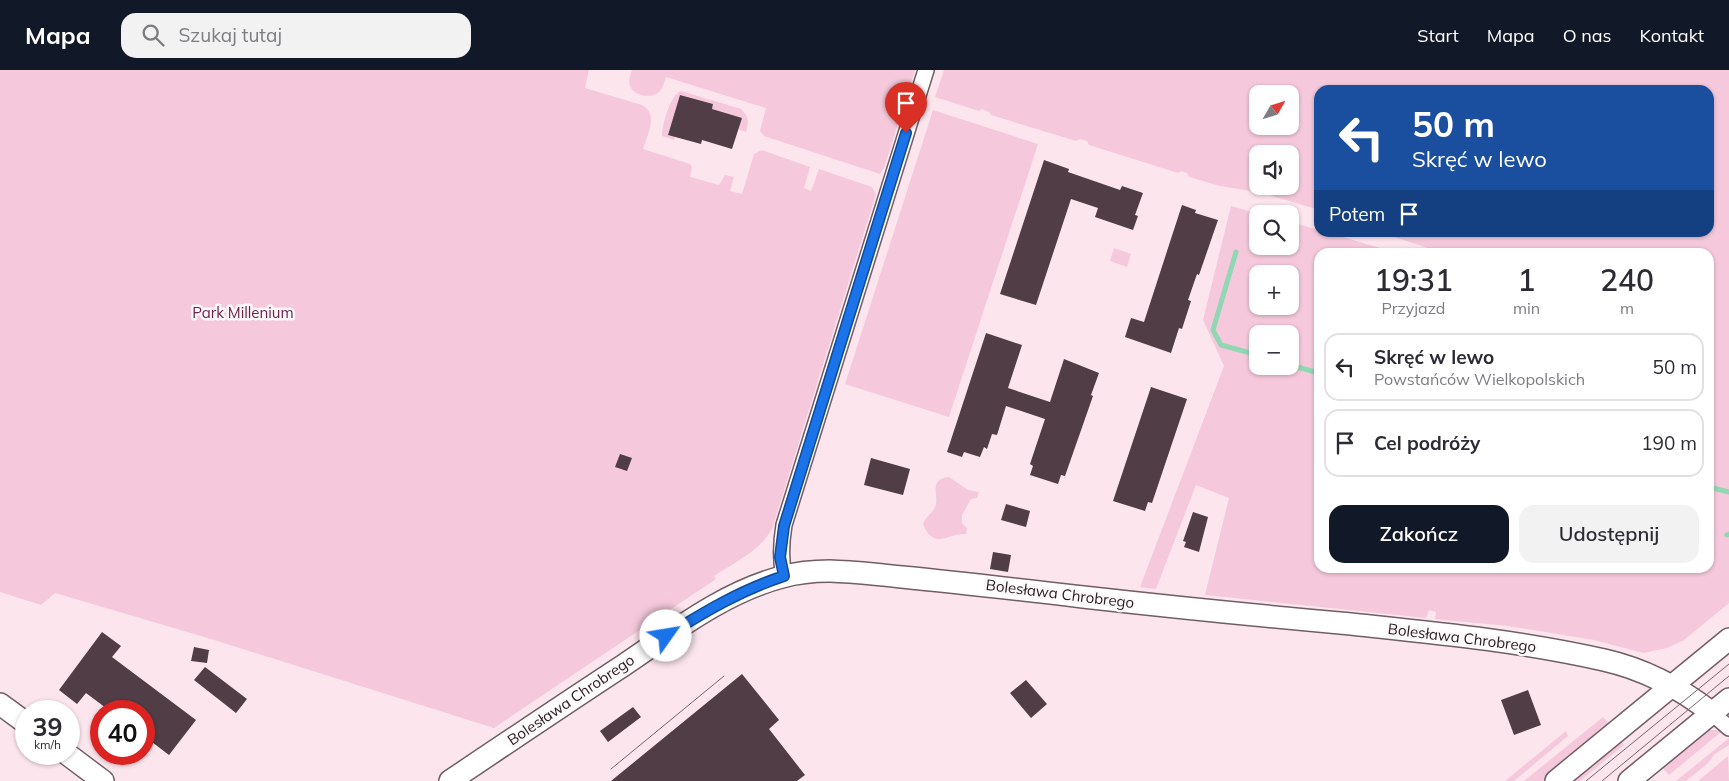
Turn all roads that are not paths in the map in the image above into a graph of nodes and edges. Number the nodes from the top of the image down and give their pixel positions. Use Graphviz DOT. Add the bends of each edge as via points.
graph roads {
  1 [pos="926,70"];
  2 [pos="784,576"];
  3 [pos="1729,639"];
  4 [pos="1671,686"];
  5 [pos="1729,699"];
  6 [pos="0,704"];
  7 [pos="1712,713"];
  8 [pos="15,715"];
  9 [pos="1729,728"];
  10 [pos="80,764"];
  11 [pos="103,781"];
  12 [pos="450,781"];
  13 [pos="1556,781"];
  14 [pos="1629,781"];
  1 -- 2 [label="street" via="784,526 780,557"];
  2 -- 4 [label="street, Bolesława Chrobrego" via="844,571 1428,632 1508,642 1604,660 1625,665"];
  2 -- 12 [label="street, Bolesława Chrobrego" via="714,606"];
  3 -- 4 [label="street"];
  4 -- 7 [label="street, Bolesława Chrobrego"];
  4 -- 13 [label="street"];
  5 -- 7 [label="street"];
  6 -- 8 [label="street"];
  7 -- 9 [label="street"];
  7 -- 14 [label="street"];
  10 -- 11 [label="street"];
}
